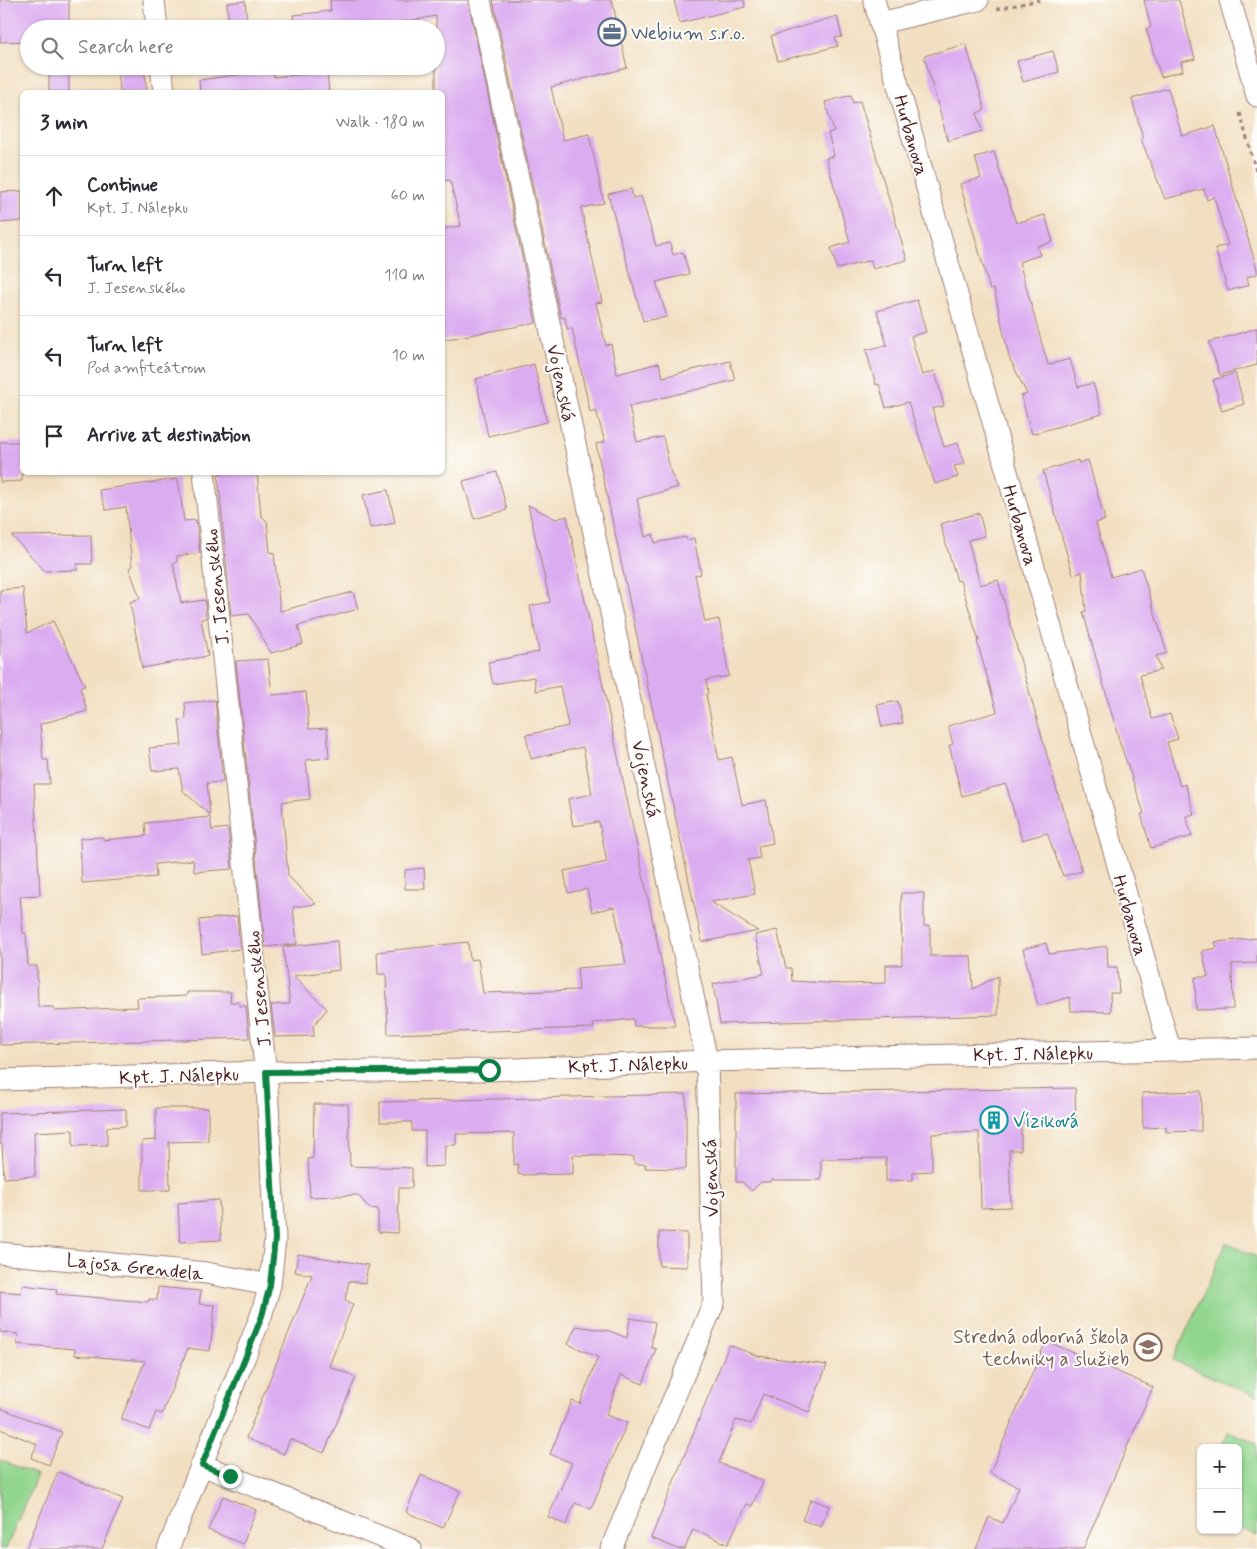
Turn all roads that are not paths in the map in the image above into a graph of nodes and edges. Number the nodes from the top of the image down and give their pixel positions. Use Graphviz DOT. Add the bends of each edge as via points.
graph roads {
  1 [pos="154,0"];
  2 [pos="480,0"];
  3 [pos="874,0"];
  4 [pos="978,0"];
  5 [pos="1230,0"];
  6 [pos="157,20"];
  7 [pos="880,23"];
  8 [pos="162,75"];
  9 [pos="164,90"];
  10 [pos="1257,96"];
  11 [pos="204,475"];
  12 [pos="1257,1048"];
  13 [pos="1170,1050"];
  14 [pos="707,1061"];
  15 [pos="266,1072"];
  16 [pos="0,1080"];
  17 [pos="0,1253"];
  18 [pos="270,1285"];
  19 [pos="202,1465"];
  20 [pos="168,1549"];
  21 [pos="412,1549"];
  22 [pos="611,1549"];
  1 -- 6 [label="street"];
  2 -- 14 [label="street, Vojenská"];
  3 -- 7 [label="street, Hurbanova"];
  4 -- 7 [label="street"];
  5 -- 10 [label="street"];
  7 -- 13 [label="street, Hurbanova"];
  8 -- 9 [label="street"];
  11 -- 15 [label="street, J. Jesenského"];
  12 -- 13 [label="street, Kpt. J. Nálepku"];
  13 -- 14 [label="street, Kpt. J. Nálepku"];
  14 -- 15 [label="street, Kpt. J. Nálepku" via="489,1070"];
  14 -- 22 [label="street, Vojenská" via="714,1302"];
  15 -- 16 [label="street, Kpt. J. Nálepku"];
  15 -- 18 [label="street, J. Jesenského" via="275,1239"];
  17 -- 18 [label="street, Lajosa Grendela" via="206,1273"];
  18 -- 19 [label="street, J. Jesenského" via="262,1316"];
  19 -- 20 [label="street, J. Jesenského"];
  19 -- 21 [label="street"];
}
